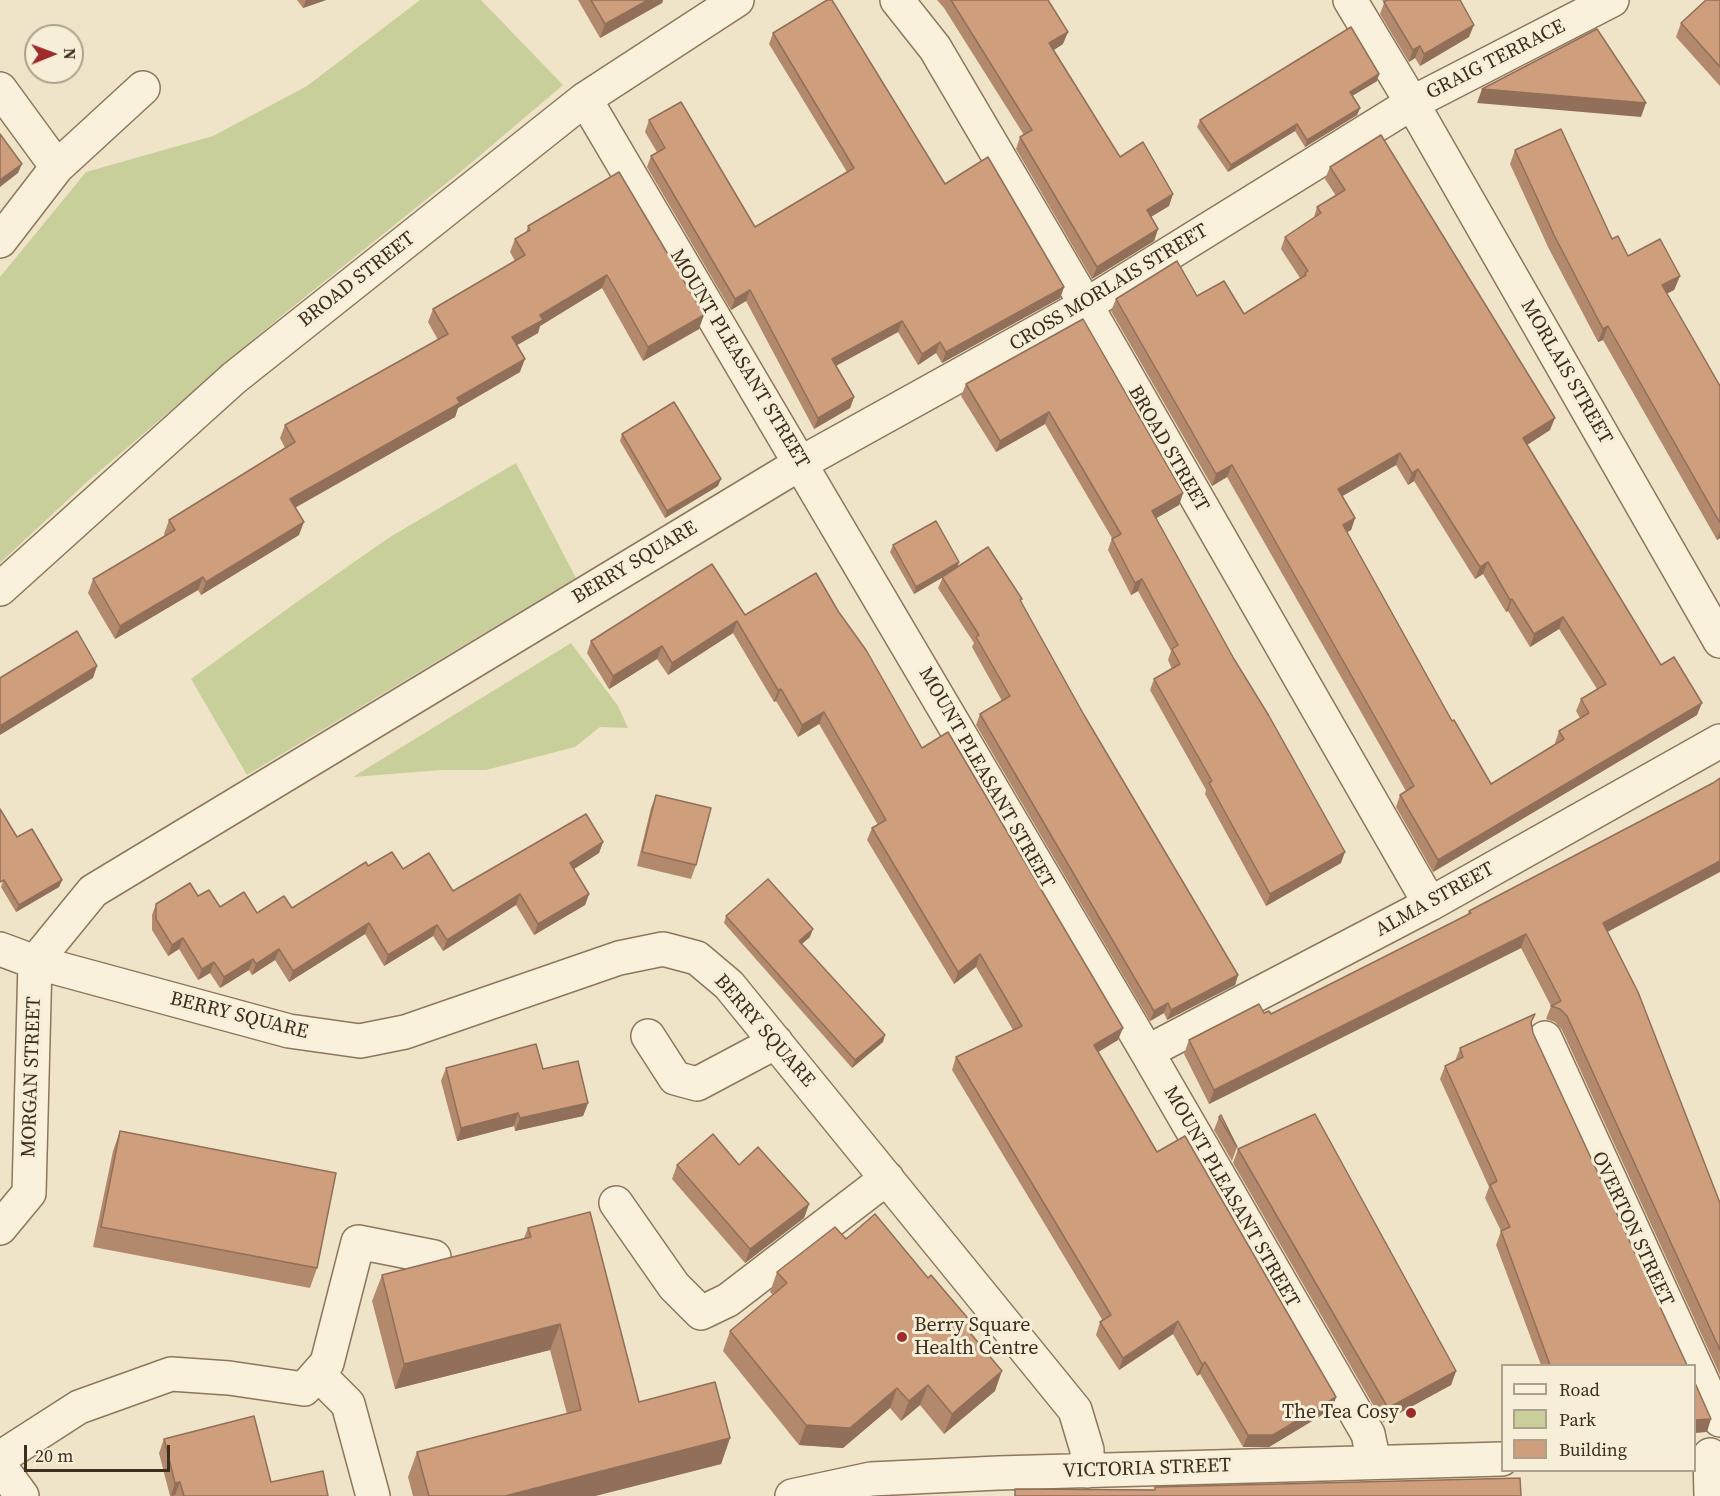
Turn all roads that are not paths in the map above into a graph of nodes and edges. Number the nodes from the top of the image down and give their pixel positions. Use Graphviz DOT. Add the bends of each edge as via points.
graph roads {
  1 [pos="737,0"];
  2 [pos="897,0"];
  3 [pos="1350,0"];
  4 [pos="1612,0"];
  5 [pos="143,88"];
  6 [pos="0,89"];
  7 [pos="585,99"];
  8 [pos="1412,103"];
  9 [pos="57,167"];
  10 [pos="0,241"];
  11 [pos="1086,305"];
  12 [pos="801,463"];
  13 [pos="0,589"];
  14 [pos="1720,641"];
  15 [pos="1720,741"];
  16 [pos="1430,904"];
  17 [pos="0,949"];
  18 [pos="35,962"];
  19 [pos="648,1036"];
  20 [pos="1545,1038"];
  21 [pos="776,1042"];
  22 [pos="1147,1052"];
  23 [pos="887,1178"];
  24 [pos="616,1203"];
  25 [pos="0,1228"];
  26 [pos="434,1257"];
  27 [pos="1694,1364"];
  28 [pos="1696,1368"];
  29 [pos="318,1374"];
  30 [pos="1720,1420"];
  31 [pos="1708,1455"];
  32 [pos="0,1458"];
  33 [pos="1501,1459"];
  34 [pos="1374,1462"];
  35 [pos="0,1466"];
  36 [pos="1087,1471"];
  37 [pos="22,1496"];
  38 [pos="373,1496"];
  39 [pos="792,1496"];
  40 [pos="1711,1496"];
  1 -- 7 [label="street, BROAD STREET"];
  2 -- 11 [label="street, BROAD STREET" via="935,48"];
  3 -- 8 [label="street, MORLAIS STREET"];
  4 -- 8 [label="street, GRAIG TERRACE"];
  5 -- 9 [label="street"];
  6 -- 9 [label="street"];
  7 -- 12 [label="street, MOUNT PLEASANT STREET"];
  7 -- 13 [label="street, BROAD STREET" via="234,378"];
  8 -- 11 [label="street, CROSS MORLAIS STREET"];
  8 -- 14 [label="street, MORLAIS STREET"];
  9 -- 10 [label="street"];
  11 -- 12 [label="street, CROSS MORLAIS STREET"];
  11 -- 16 [label="street, BROAD STREET"];
  12 -- 18 [label="street, BERRY SQUARE" via="93,891"];
  12 -- 22 [label="street, MOUNT PLEASANT STREET"];
  15 -- 16 [label="street, ALMA STREET"];
  16 -- 22 [label="street, ALMA STREET"];
  17 -- 18 [label="street"];
  18 -- 21 [label="street, BERRY SQUARE" via="289,1031 360,1041 405,1032 619,958 663,949 697,958 729,985"];
  18 -- 25 [label="street, MORGAN STREET" via="29,1193"];
  19 -- 21 [label="street" via="675,1078 697,1084"];
  20 -- 27 [label="street, OVERTON STREET"];
  21 -- 23 [label="street, BERRY SQUARE"];
  22 -- 34 [label="street, MOUNT PLEASANT STREET" via="1368,1434"];
  23 -- 24 [label="street" via="728,1300 700,1313 674,1286"];
  23 -- 36 [label="street, BERRY SQUARE" via="1075,1410 1087,1450"];
  26 -- 29 [label="street" via="358,1242 327,1364"];
  28 -- 30 [label="street, OVERTON STREET"];
  29 -- 32 [label="street" via="304,1389 171,1374 79,1407"];
  29 -- 38 [label="street" via="348,1404"];
  31 -- 40 [label="street"];
  33 -- 34 [label="street, VICTORIA STREET"];
  34 -- 36 [label="street, VICTORIA STREET"];
  35 -- 37 [label="street"];
  36 -- 39 [label="street, VICTORIA STREET" via="871,1479"];
}
